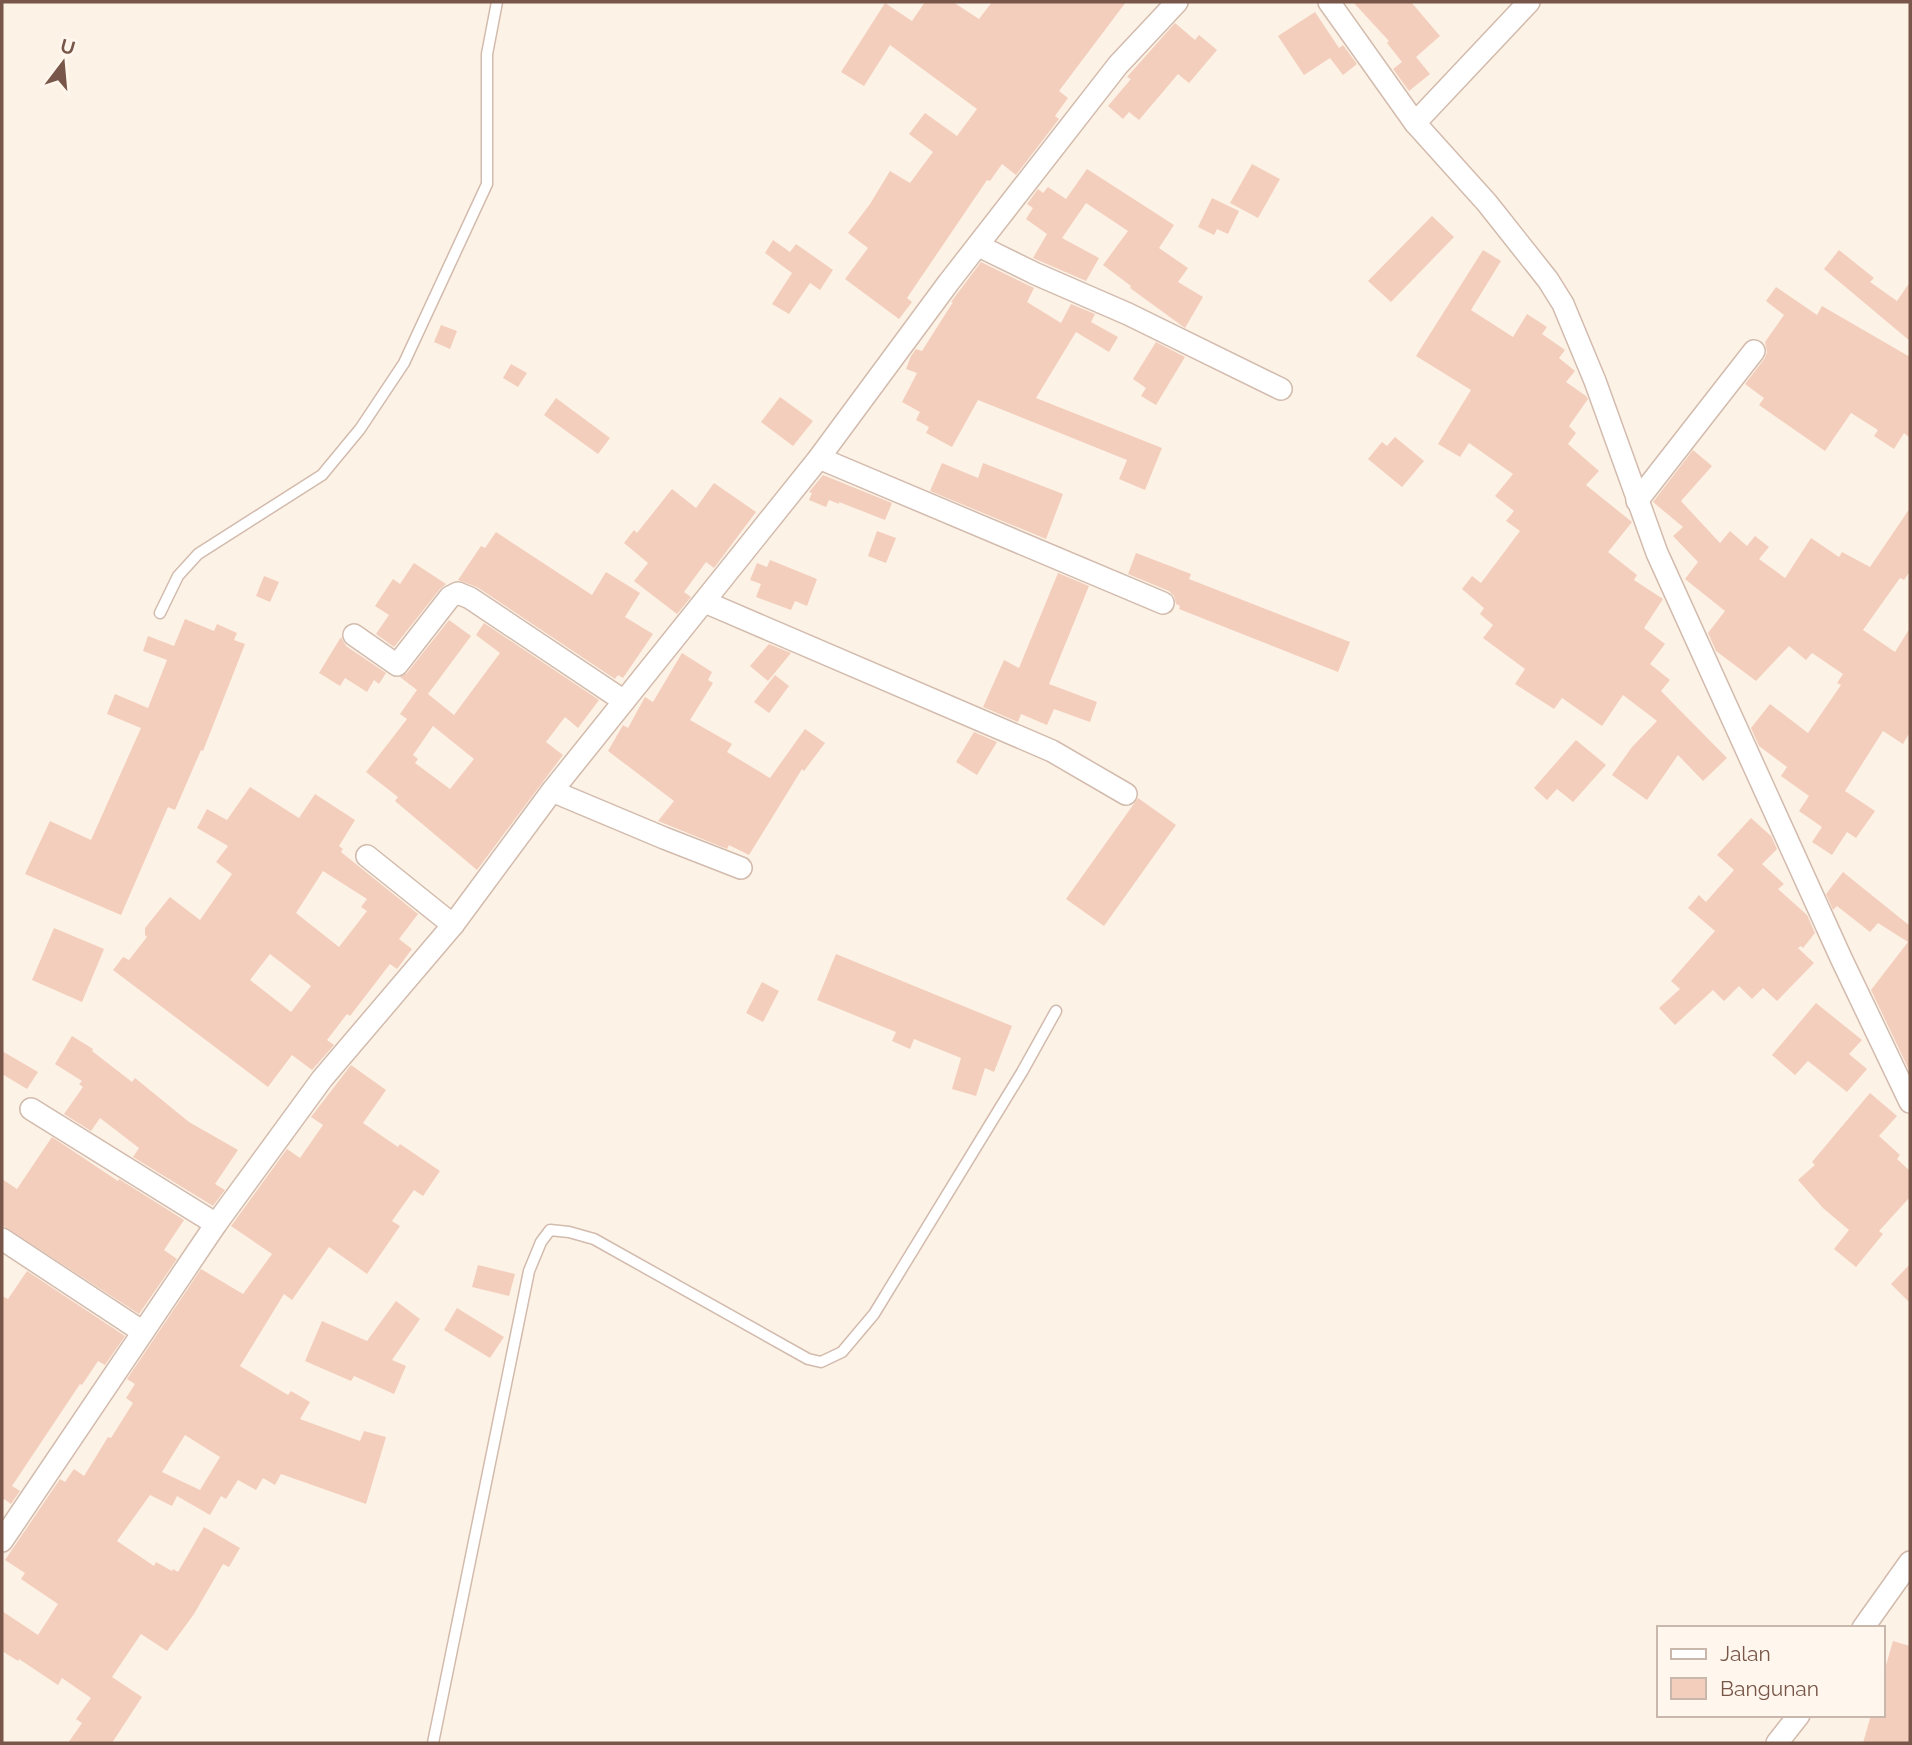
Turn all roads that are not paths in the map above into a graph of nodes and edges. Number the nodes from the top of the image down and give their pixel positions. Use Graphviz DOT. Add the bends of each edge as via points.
graph roads {
  1 [pos="497,2"];
  2 [pos="1177,2"];
  3 [pos="1329,2"];
  4 [pos="1529,2"];
  5 [pos="1415,123"];
  6 [pos="979,246"];
  7 [pos="1754,351"];
  8 [pos="1281,388"];
  9 [pos="819,458"];
  10 [pos="1637,501"];
  11 [pos="705,602"];
  12 [pos="1163,603"];
  13 [pos="160,613"];
  14 [pos="354,635"];
  15 [pos="624,701"];
  16 [pos="552,791"];
  17 [pos="1126,794"];
  18 [pos="368,856"];
  19 [pos="741,868"];
  20 [pos="453,925"];
  21 [pos="1056,1011"];
  22 [pos="1910,1102"];
  23 [pos="31,1109"];
  24 [pos="216,1224"];
  25 [pos="2,1239"];
  26 [pos="143,1332"];
  27 [pos="2,1541"];
  28 [pos="1910,1562"];
  29 [pos="1864,1626"];
  30 [pos="1797,1717"];
  31 [pos="433,1743"];
  32 [pos="1777,1743"];
  1 -- 13 [label="lane" via="487,54 487,184 404,363 360,429 321,475 198,554 178,576"];
  2 -- 6 [label="street" via="1118,65"];
  3 -- 5 [label="street"];
  4 -- 5 [label="street"];
  5 -- 10 [label="street" via="1487,203 1563,304"];
  6 -- 8 [label="street"];
  6 -- 9 [label="street"];
  7 -- 10 [label="street"];
  9 -- 11 [label="street"];
  9 -- 12 [label="street"];
  10 -- 22 [label="street"];
  11 -- 15 [label="street"];
  11 -- 17 [label="street" via="1052,751"];
  14 -- 15 [label="street" via="397,665 450,597 458,593"];
  15 -- 16 [label="street"];
  16 -- 19 [label="street"];
  16 -- 20 [label="street"];
  18 -- 20 [label="street"];
  20 -- 24 [label="street" via="344,1051"];
  21 -- 31 [label="lane" via="874,1314 842,1352 821,1362 807,1359 594,1239 550,1230 529,1271"];
  23 -- 24 [label="street"];
  24 -- 26 [label="street"];
  25 -- 26 [label="street"];
  26 -- 27 [label="street"];
  28 -- 29 [label="street"];
  30 -- 32 [label="street"];
}
